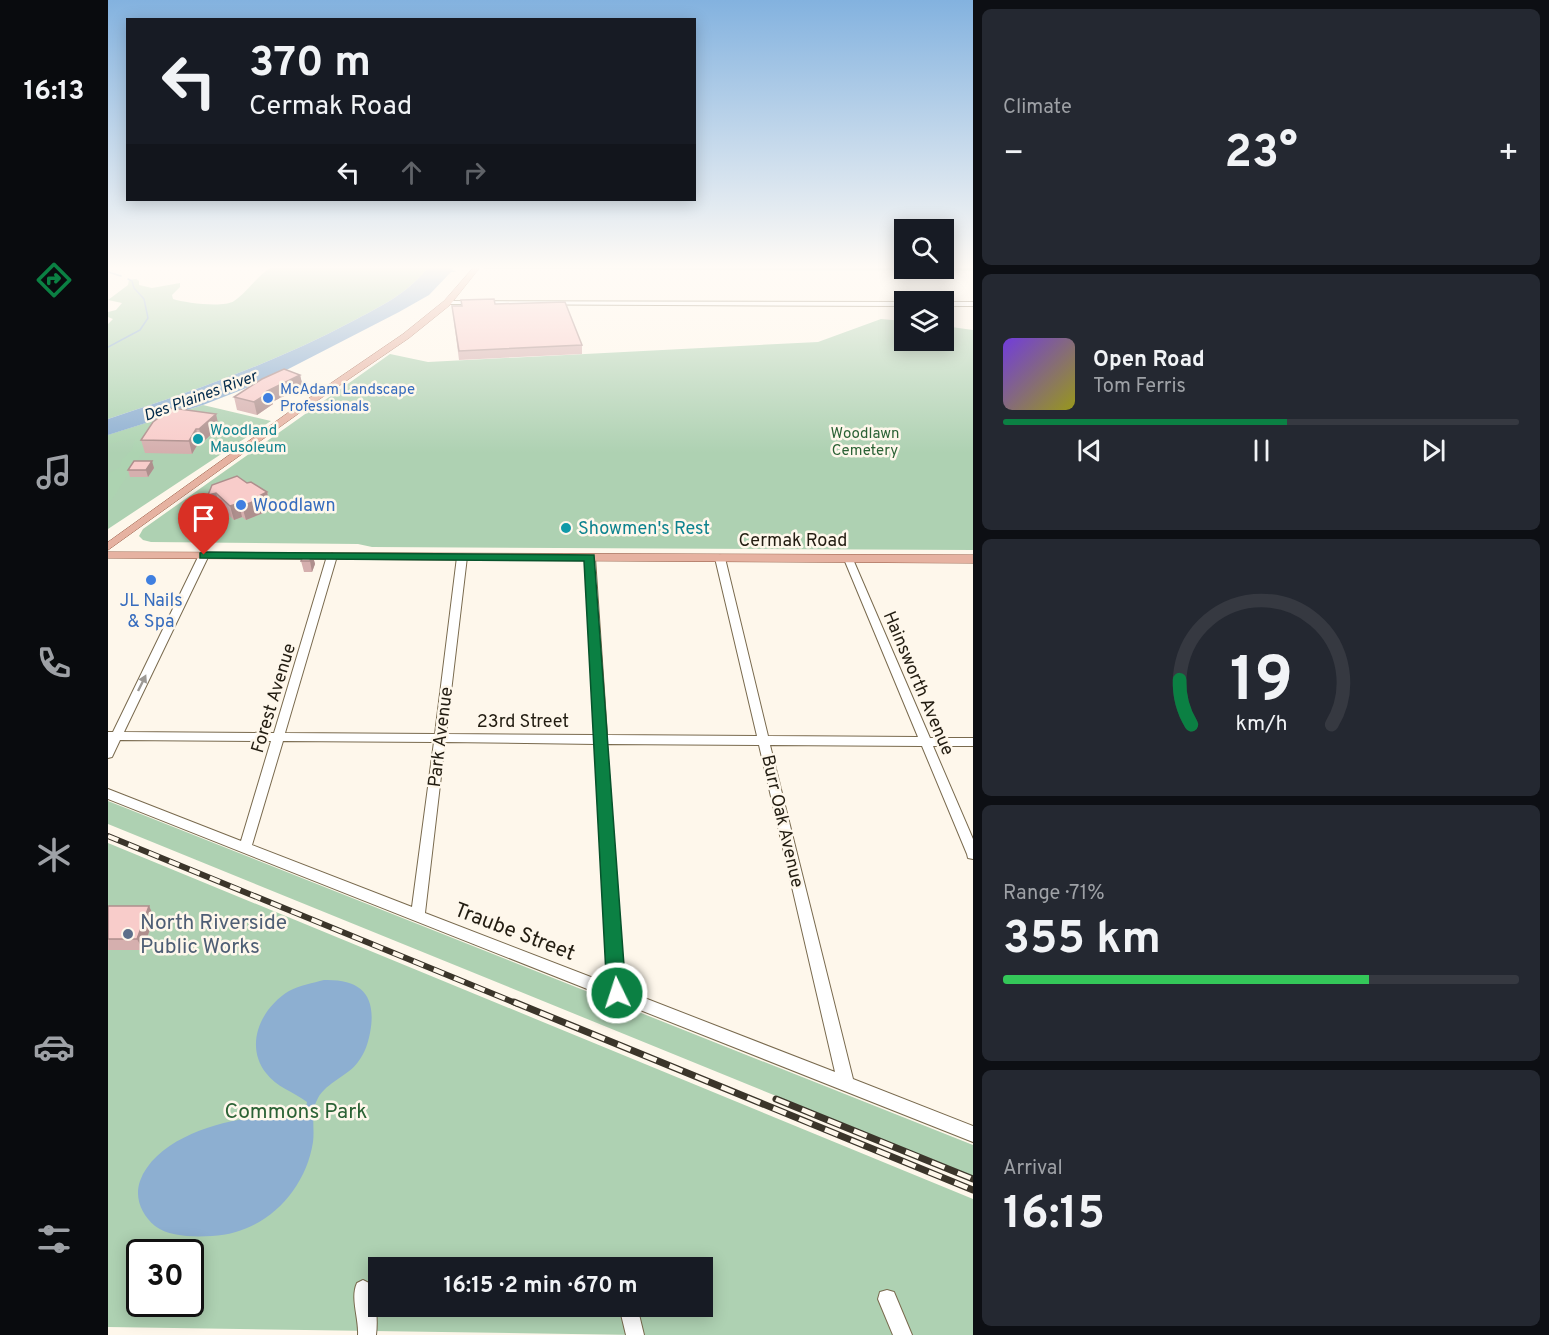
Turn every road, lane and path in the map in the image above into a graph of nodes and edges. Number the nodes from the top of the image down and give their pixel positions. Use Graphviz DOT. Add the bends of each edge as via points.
graph roads {
  1 [pos="416,328"];
  2 [pos="299,409"];
  3 [pos="108,534"];
  4 [pos="108,547"];
  5 [pos="108,555"];
  6 [pos="204,555"];
  7 [pos="332,556"];
  8 [pos="462,556"];
  9 [pos="590,558"];
  10 [pos="720,558"];
  11 [pos="849,559"];
  12 [pos="973,559"];
  13 [pos="112,736"];
  14 [pos="279,737"];
  15 [pos="440,738"];
  16 [pos="601,739"];
  17 [pos="764,740"];
  18 [pos="926,742"];
  19 [pos="973,742"];
  20 [pos="108,754"];
  21 [pos="108,794"];
  22 [pos="245,849"];
  23 [pos="973,854"];
  24 [pos="418,916"];
  25 [pos="617,993"];
  26 [pos="846,1084"];
  27 [pos="973,1134"];
  28 [pos="363,1289"];
  29 [pos="887,1299"];
  30 [pos="631,1317"];
  31 [pos="367,1335"];
  32 [pos="635,1335"];
  33 [pos="903,1335"];
  1 -- 2 [label="main road"];
  2 -- 3 [label="main road"];
  2 -- 4 [label="main road"];
  5 -- 6 [label="main road, Cermak Road"];
  6 -- 7 [label="main road, Cermak Road"];
  13 -- 6 [label="street, one-way"];
  7 -- 8 [label="main road, Cermak Road"];
  7 -- 14 [label="street, Forest Avenue"];
  8 -- 9 [label="main road, Cermak Road"];
  8 -- 15 [label="street, Park Avenue"];
  9 -- 10 [label="main road, Cermak Road"];
  9 -- 16 [label="street"];
  10 -- 11 [label="main road, Cermak Road"];
  10 -- 17 [label="street, Burr Oak Avenue"];
  11 -- 12 [label="main road, Cermak Road"];
  11 -- 18 [label="street, Hainsworth Avenue"];
  13 -- 14 [label="street, 23rd Street"];
  13 -- 20 [label="street"];
  14 -- 15 [label="street, 23rd Street"];
  14 -- 22 [label="street, Forest Avenue"];
  15 -- 16 [label="street, 23rd Street"];
  15 -- 24 [label="street, Park Avenue"];
  16 -- 17 [label="street, 23rd Street"];
  16 -- 25 [label="street"];
  17 -- 18 [label="street, 23rd Street"];
  17 -- 26 [label="street, Burr Oak Avenue"];
  18 -- 19 [label="street, 23rd Street"];
  18 -- 23 [label="street, Hainsworth Avenue"];
  21 -- 22 [label="street, Traube Street"];
  22 -- 24 [label="street, Traube Street"];
  24 -- 25 [label="street, Traube Street"];
  25 -- 26 [label="street, Traube Street"];
  26 -- 27 [label="street, Traube Street"];
  28 -- 31 [label="street"];
  29 -- 33 [label="street"];
  30 -- 32 [label="street"];
}
